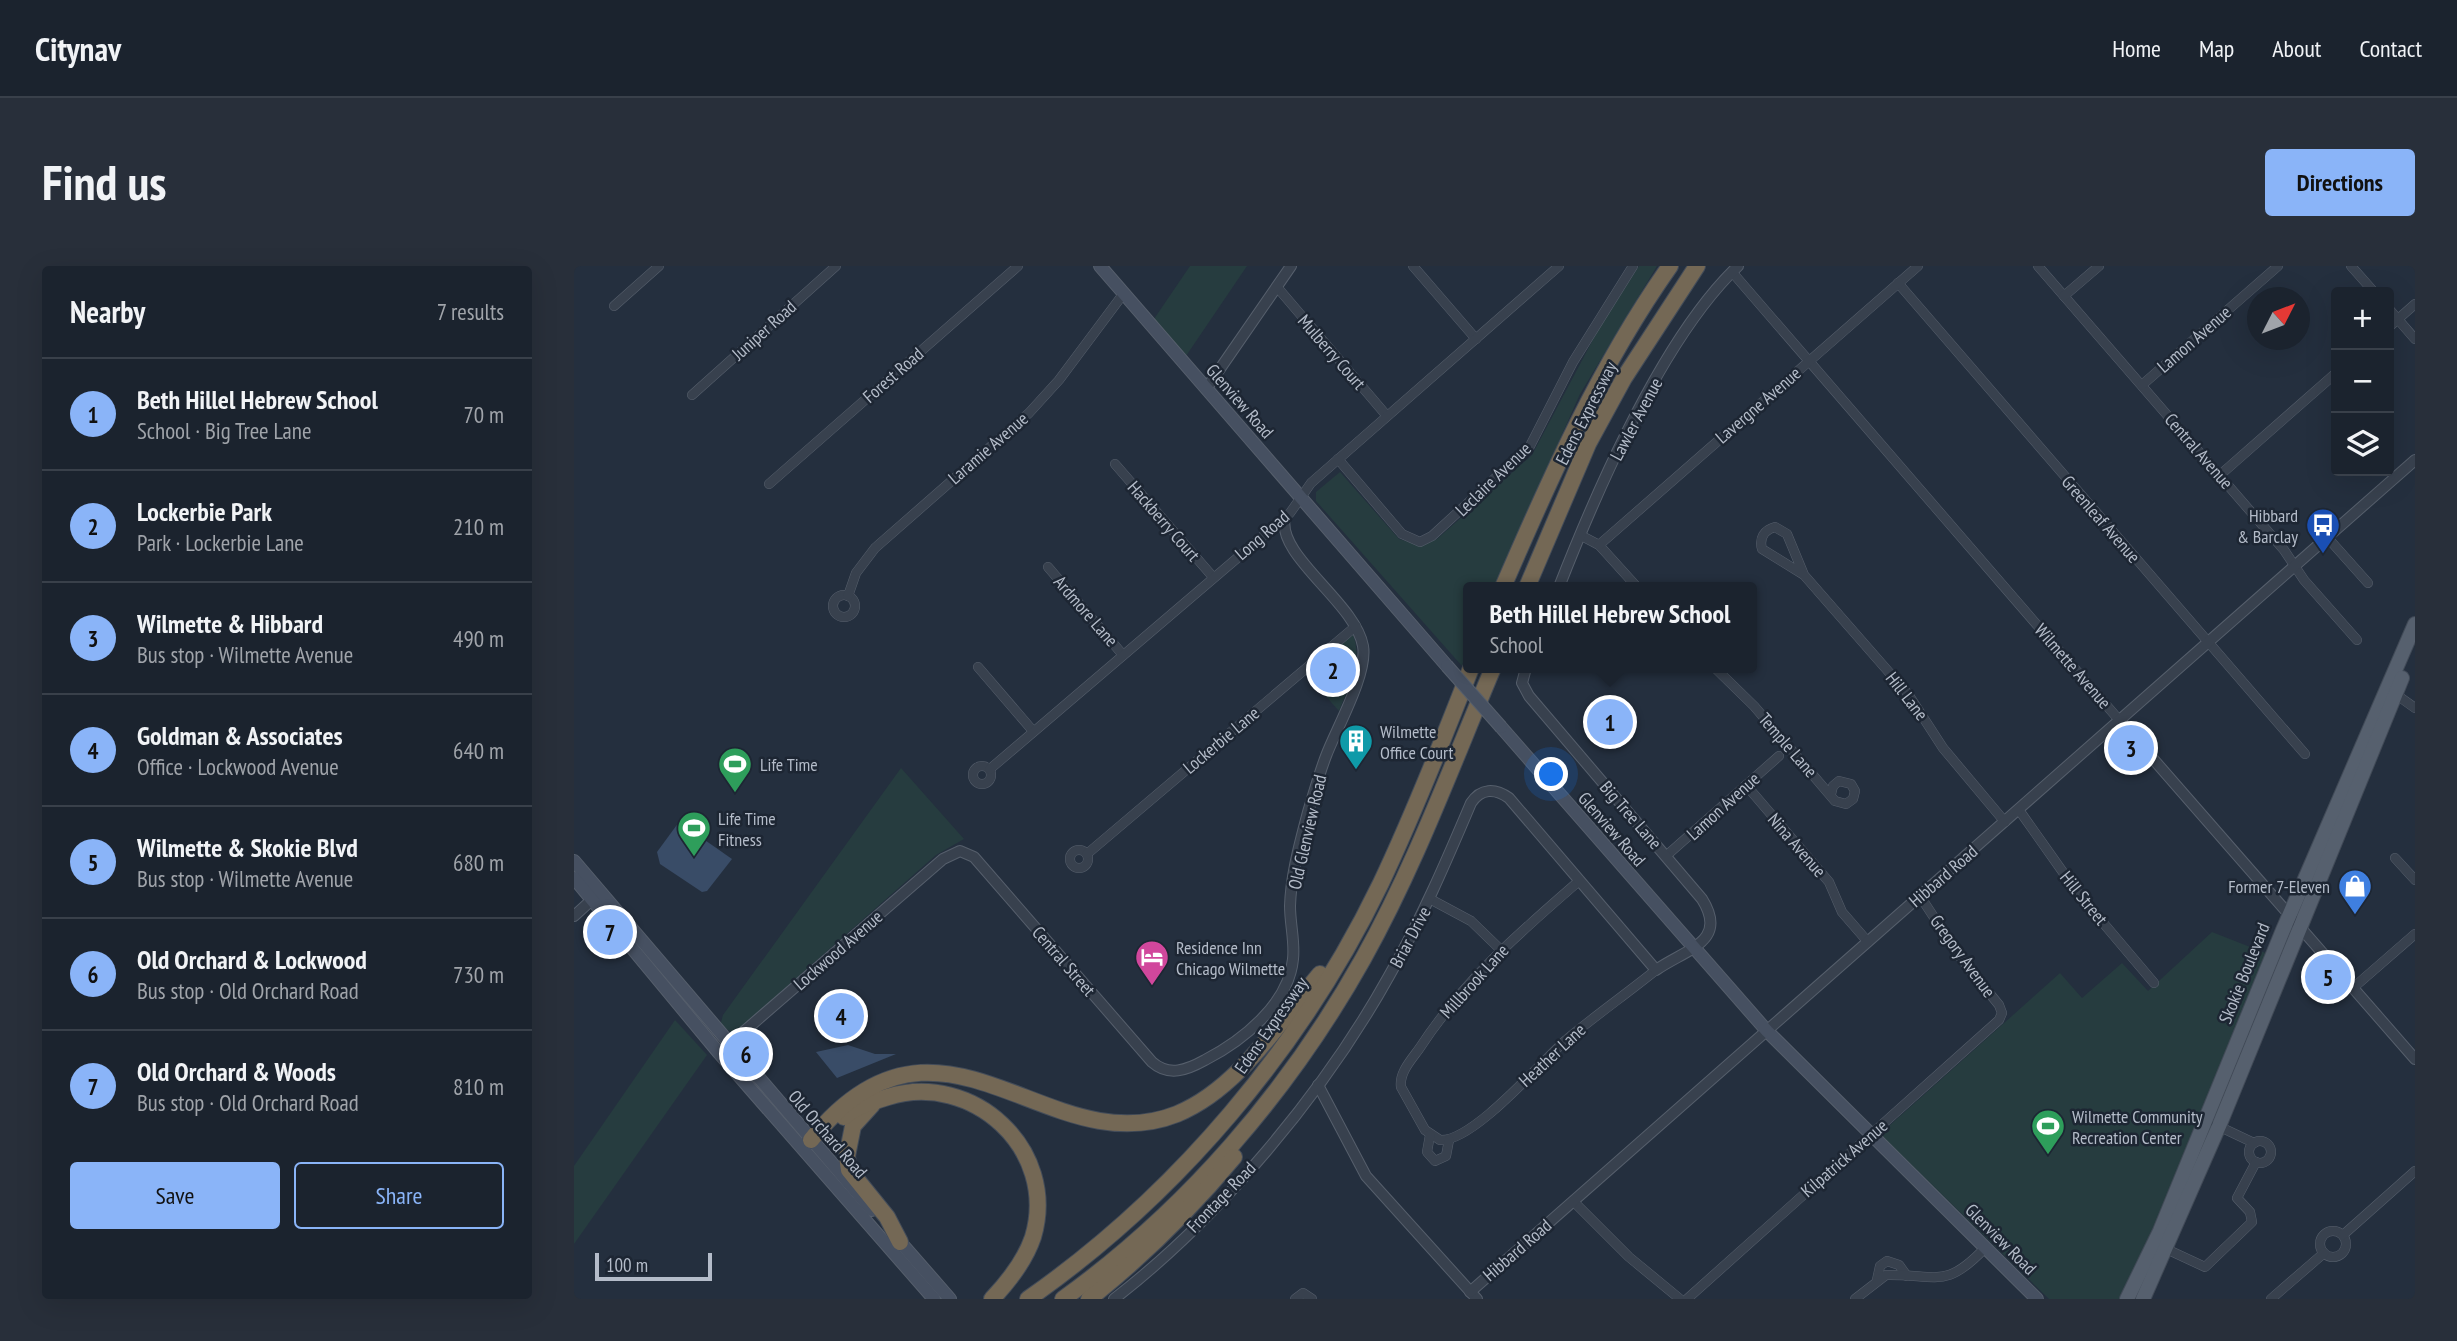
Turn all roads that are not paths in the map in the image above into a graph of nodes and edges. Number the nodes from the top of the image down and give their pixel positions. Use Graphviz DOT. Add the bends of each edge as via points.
graph roads {
  1 [pos="659,266"];
  2 [pos="836,266"];
  3 [pos="1018,266"];
  4 [pos="1100,266"];
  5 [pos="1291,266"];
  6 [pos="1413,266"];
  7 [pos="1559,266"];
  8 [pos="1633,266"];
  9 [pos="1670,266"];
  10 [pos="1697,266"];
  11 [pos="1918,266"];
  12 [pos="2038,266"];
  13 [pos="2099,266"];
  14 [pos="2278,266"];
  15 [pos="2351,266"];
  16 [pos="1735,269"];
  17 [pos="1898,283"];
  18 [pos="1277,287"];
  19 [pos="2370,287"];
  20 [pos="1124,293"];
  21 [pos="2064,296"];
  22 [pos="2415,304"];
  23 [pos="614,306"];
  24 [pos="2394,315"];
  25 [pos="2398,319"];
  26 [pos="2394,323"];
  27 [pos="1476,339"];
  28 [pos="2415,339"];
  29 [pos="1809,360"];
  30 [pos="2331,377"];
  31 [pos="2142,385"];
  32 [pos="1206,389"];
  33 [pos="692,395"];
  34 [pos="1387,416"];
  35 [pos="1338,459"];
  36 [pos="2415,460"];
  37 [pos="1115,464"];
  38 [pos="2220,475"];
  39 [pos="769,484"];
  40 [pos="1301,497"];
  41 [pos="1285,517"];
  42 [pos="1580,535"];
  43 [pos="2327,537"];
  44 [pos="1599,545"];
  45 [pos="2295,566"];
  46 [pos="1048,567"];
  47 [pos="1804,575"];
  48 [pos="1213,577"];
  49 [pos="1505,582"];
  50 [pos="1529,582"];
  51 [pos="1561,582"];
  52 [pos="1632,582"];
  53 [pos="2368,583"];
  54 [pos="848,596"];
  55 [pos="2415,624"];
  56 [pos="1356,626"];
  57 [pos="2357,640"];
  58 [pos="2208,642"];
  59 [pos="2415,647"];
  60 [pos="1123,654"];
  61 [pos="978,667"];
  62 [pos="1469,673"];
  63 [pos="1491,673"];
  64 [pos="1525,673"];
  65 [pos="1720,673"];
  66 [pos="2391,692"];
  67 [pos="2415,708"];
  68 [pos="2120,721"];
  69 [pos="1033,731"];
  70 [pos="2305,754"];
  71 [pos="1779,756"];
  72 [pos="989,769"];
  73 [pos="1746,785"];
  74 [pos="1831,794"];
  75 [pos="2018,810"];
  76 [pos="2005,822"];
  77 [pos="960,851"];
  78 [pos="1087,854"];
  79 [pos="1666,856"];
  80 [pos="2395,858"];
  81 [pos="574,861"];
  82 [pos="574,878"];
  83 [pos="2415,880"];
  84 [pos="1579,881"];
  85 [pos="597,896"];
  86 [pos="1920,896"];
  87 [pos="1430,899"];
  88 [pos="2290,915"];
  89 [pos="574,916"];
  90 [pos="2301,928"];
  91 [pos="2415,934"];
  92 [pos="1349,942"];
  93 [pos="1868,942"];
  94 [pos="1691,947"];
  95 [pos="1500,949"];
  96 [pos="1656,970"];
  97 [pos="2154,983"];
  98 [pos="2353,988"];
  99 [pos="2001,1017"];
  100 [pos="1767,1031"];
  101 [pos="724,1049"];
  102 [pos="2415,1059"];
  103 [pos="1295,1069"];
  104 [pos="1168,1072"];
  105 [pos="1318,1085"];
  106 [pos="879,1100"];
  107 [pos="2205,1119"];
  108 [pos="2219,1126"];
  109 [pos="1870,1134"];
  110 [pos="1430,1135"];
  111 [pos="811,1140"];
  112 [pos="1444,1140"];
  113 [pos="2253,1143"];
  114 [pos="1435,1161"];
  115 [pos="2256,1162"];
  116 [pos="2415,1171"];
  117 [pos="1573,1201"];
  118 [pos="2343,1236"];
  119 [pos="900,1242"];
  120 [pos="2160,1246"];
  121 [pos="1984,1248"];
  122 [pos="2325,1253"];
  123 [pos="1473,1295"];
  124 [pos="934,1299"];
  125 [pos="950,1299"];
  126 [pos="992,1299"];
  127 [pos="1028,1299"];
  128 [pos="1063,1299"];
  129 [pos="1088,1299"];
  130 [pos="1114,1299"];
  131 [pos="1294,1299"];
  132 [pos="1312,1299"];
  133 [pos="1680,1299"];
  134 [pos="1687,1299"];
  135 [pos="1855,1299"];
  136 [pos="2036,1299"];
  137 [pos="2127,1299"];
  138 [pos="2143,1299"];
  139 [pos="2271,1299"];
  1 -- 23 [label="street"];
  2 -- 33 [label="street, Juniper Road"];
  3 -- 39 [label="street, Forest Road"];
  4 -- 20 [label="main road, Glenview Road"];
  5 -- 18 [label="street"];
  6 -- 27 [label="street"];
  7 -- 27 [label="street, Long Road"];
  8 -- 35 [label="street, Leclaire Avenue" via="1573,362 1530,446 1432,536 1420,542 1402,534"];
  9 -- 49 [label="highway, Edens Expressway" via="1597,385 1552,473"];
  10 -- 50 [label="highway, Edens Expressway" via="1588,444"];
  11 -- 17 [label="street, Lavergne Avenue"];
  12 -- 21 [label="street, Central Avenue"];
  13 -- 21 [label="street"];
  14 -- 31 [label="street, Lamon Avenue"];
  15 -- 19 [label="street"];
  16 -- 29 [label="street, Wilmette Avenue"];
  16 -- 42 [label="street, Lawler Avenue" via="1698,314 1658,378"];
  17 -- 29 [label="street, Lavergne Avenue"];
  17 -- 58 [label="street, Greenleaf Avenue"];
  18 -- 32 [label="street"];
  18 -- 34 [label="street, Mulberry Court"];
  20 -- 32 [label="main road, Glenview Road"];
  20 -- 54 [label="street, Laramie Avenue" via="1029,413 867,557"];
  21 -- 31 [label="street, Central Avenue"];
  22 -- 25 [label="street"];
  24 -- 25 [label="street"];
  25 -- 26 [label="street"];
  25 -- 28 [label="street"];
  27 -- 34 [label="street, Long Road"];
  29 -- 44 [label="street, Lavergne Avenue"];
  29 -- 68 [label="street, Wilmette Avenue"];
  30 -- 38 [label="street"];
  31 -- 38 [label="street, Central Avenue"];
  32 -- 40 [label="main road, Glenview Road"];
  34 -- 35 [label="street, Long Road"];
  35 -- 40 [label="street, Long Road"];
  36 -- 43 [label="street, Hibbard Road"];
  37 -- 48 [label="street, Hackberry Court"];
  38 -- 45 [label="street, Central Avenue"];
  40 -- 41 [label="street, Long Road"];
  40 -- 94 [label="main road, Glenview Road, bridge"];
  41 -- 48 [label="street, Long Road"];
  41 -- 56 [label="street, Old Glenview Road" via="1289,541"];
  42 -- 44 [label="street"];
  42 -- 51 [label="street, Lawler Avenue"];
  43 -- 45 [label="street, Hibbard Road"];
  43 -- 53 [label="street"];
  44 -- 52 [label="street"];
  45 -- 57 [label="street, Central Avenue"];
  45 -- 58 [label="street, Hibbard Road"];
  46 -- 60 [label="street, Ardmore Lane"];
  47 -- 47 [label="street, Hill Lane" via="1787,534 1775,527 1766,531 1762,549"];
  47 -- 76 [label="street, Hill Lane" via="1908,694 1943,748"];
  48 -- 60 [label="street, Long Road"];
  55 -- 66 [label="main road, Skokie Boulevard"];
  56 -- 78 [label="street, Lockerbie Lane"];
  56 -- 104 [label="street, Old Glenview Road" via="1363,662 1321,772 1293,876 1289,978 1272,1006 1242,1036 1200,1063"];
  58 -- 68 [label="street, Hibbard Road"];
  58 -- 70 [label="street, Greenleaf Avenue"];
  59 -- 66 [label="main road, Skokie Boulevard"];
  60 -- 69 [label="street, Long Road"];
  61 -- 69 [label="street"];
  62 -- 92 [label="highway, Edens Expressway" via="1401,837"];
  63 -- 103 [label="highway" via="1382,923"];
  64 -- 79 [label="street, Big Tree Lane" via="1522,683 1529,696"];
  65 -- 74 [label="street, Temple Lane"];
  66 -- 67 [label="street"];
  66 -- 88 [label="main road, Skokie Boulevard"];
  66 -- 90 [label="main road, Skokie Boulevard"];
  68 -- 75 [label="street, Hibbard Road"];
  68 -- 88 [label="street, Wilmette Avenue"];
  69 -- 72 [label="street, Long Road"];
  71 -- 73 [label="street, Lamon Avenue"];
  73 -- 79 [label="street, Lamon Avenue"];
  73 -- 93 [label="street, Nina Avenue" via="1829,882 1842,912"];
  75 -- 76 [label="street, Hibbard Road"];
  75 -- 97 [label="street, Hill Street" via="2077,892"];
  76 -- 86 [label="street, Hibbard Road"];
  77 -- 101 [label="street, Lockwood Avenue" via="943,859"];
  77 -- 104 [label="street, Central Street" via="974,857 1152,1062"];
  79 -- 94 [label="street, Big Tree Lane" via="1702,899 1712,919 1704,942"];
  80 -- 83 [label="street"];
  81 -- 85 [label="main road, Old Orchard Road"];
  82 -- 85 [label="main road, Old Orchard Road"];
  84 -- 87 [label="street, Briar Drive" via="1509,798 1492,790 1480,793 1471,803"];
  84 -- 95 [label="street, Millbrook Lane"];
  84 -- 96 [label="street"];
  85 -- 89 [label="street"];
  85 -- 101 [label="main road, Old Orchard Road"];
  86 -- 93 [label="street, Hibbard Road"];
  86 -- 99 [label="street, Gregory Avenue" via="1999,1005"];
  87 -- 95 [label="street" via="1471,921"];
  87 -- 105 [label="street, Briar Drive" via="1389,978"];
  88 -- 90 [label="street, Wilmette Avenue"];
  88 -- 107 [label="main road, Skokie Boulevard"];
  90 -- 98 [label="street, Wilmette Avenue"];
  90 -- 108 [label="main road, Skokie Boulevard"];
  91 -- 98 [label="street"];
  92 -- 111 [label="highway" via="1238,1071 1205,1099 1176,1115 1138,1122 1105,1121 976,1080 925,1073 892,1078 861,1092"];
  92 -- 127 [label="highway, Edens Expressway" via="1288,1039 1210,1137 1133,1214"];
  93 -- 100 [label="street, Hibbard Road"];
  94 -- 96 [label="street"];
  94 -- 100 [label="main road, Glenview Road"];
  95 -- 110 [label="street, Millbrook Lane" via="1445,1010 1401,1076 1404,1093"];
  96 -- 112 [label="street, Heather Lane" via="1557,1048 1488,1114"];
  98 -- 102 [label="street, Wilmette Avenue"];
  99 -- 109 [label="street, Kilpatrick Avenue"];
  100 -- 109 [label="main road, Glenview Road"];
  100 -- 117 [label="street, Hibbard Road"];
  101 -- 111 [label="main road, Old Orchard Road"];
  101 -- 124 [label="main road, Old Orchard Road"];
  103 -- 128 [label="highway" via="1186,1193 1115,1259"];
  103 -- 129 [label="highway" via="1261,1125 1189,1210 1131,1266"];
  105 -- 123 [label="street" via="1366,1176"];
  105 -- 130 [label="street, Frontage Road" via="1220,1201"];
  106 -- 111 [label="highway" via="853,1109"];
  106 -- 119 [label="highway" via="853,1126 849,1170 887,1217"];
  106 -- 126 [label="highway" via="918,1090 954,1095 994,1117 1021,1148 1035,1192 1033,1234 1010,1279"];
  107 -- 108 [label="street"];
  107 -- 120 [label="main road, Skokie Boulevard"];
  108 -- 113 [label="street"];
  108 -- 120 [label="main road, Skokie Boulevard"];
  109 -- 121 [label="main road, Glenview Road"];
  109 -- 134 [label="street, Kilpatrick Avenue"];
  110 -- 112 [label="street"];
  110 -- 114 [label="street, Millbrook Lane" via="1427,1152"];
  111 -- 119 [label="main road, Old Orchard Road"];
  112 -- 114 [label="street, Heather Lane" via="1446,1156"];
  113 -- 115 [label="street" via="2249,1153"];
  113 -- 115 [label="street" via="2263,1142 2271,1153 2266,1161"];
  115 -- 120 [label="street" via="2237,1198 2250,1212 2252,1222 2205,1267"];
  116 -- 118 [label="street"];
  117 -- 123 [label="street, Hibbard Road"];
  117 -- 133 [label="street"];
  118 -- 122 [label="street" via="2346,1246 2342,1253"];
  118 -- 122 [label="street" via="2336,1231 2325,1234 2321,1242"];
  119 -- 125 [label="main road, Old Orchard Road"];
  120 -- 137 [label="main road, Skokie Boulevard"];
  120 -- 138 [label="main road, Skokie Boulevard"];
  121 -- 135 [label="street" via="1950,1276 1886,1275"];
  121 -- 136 [label="main road, Glenview Road"];
  122 -- 139 [label="street"];
  131 -- 132 [label="street" via="1303,1293"];
}
